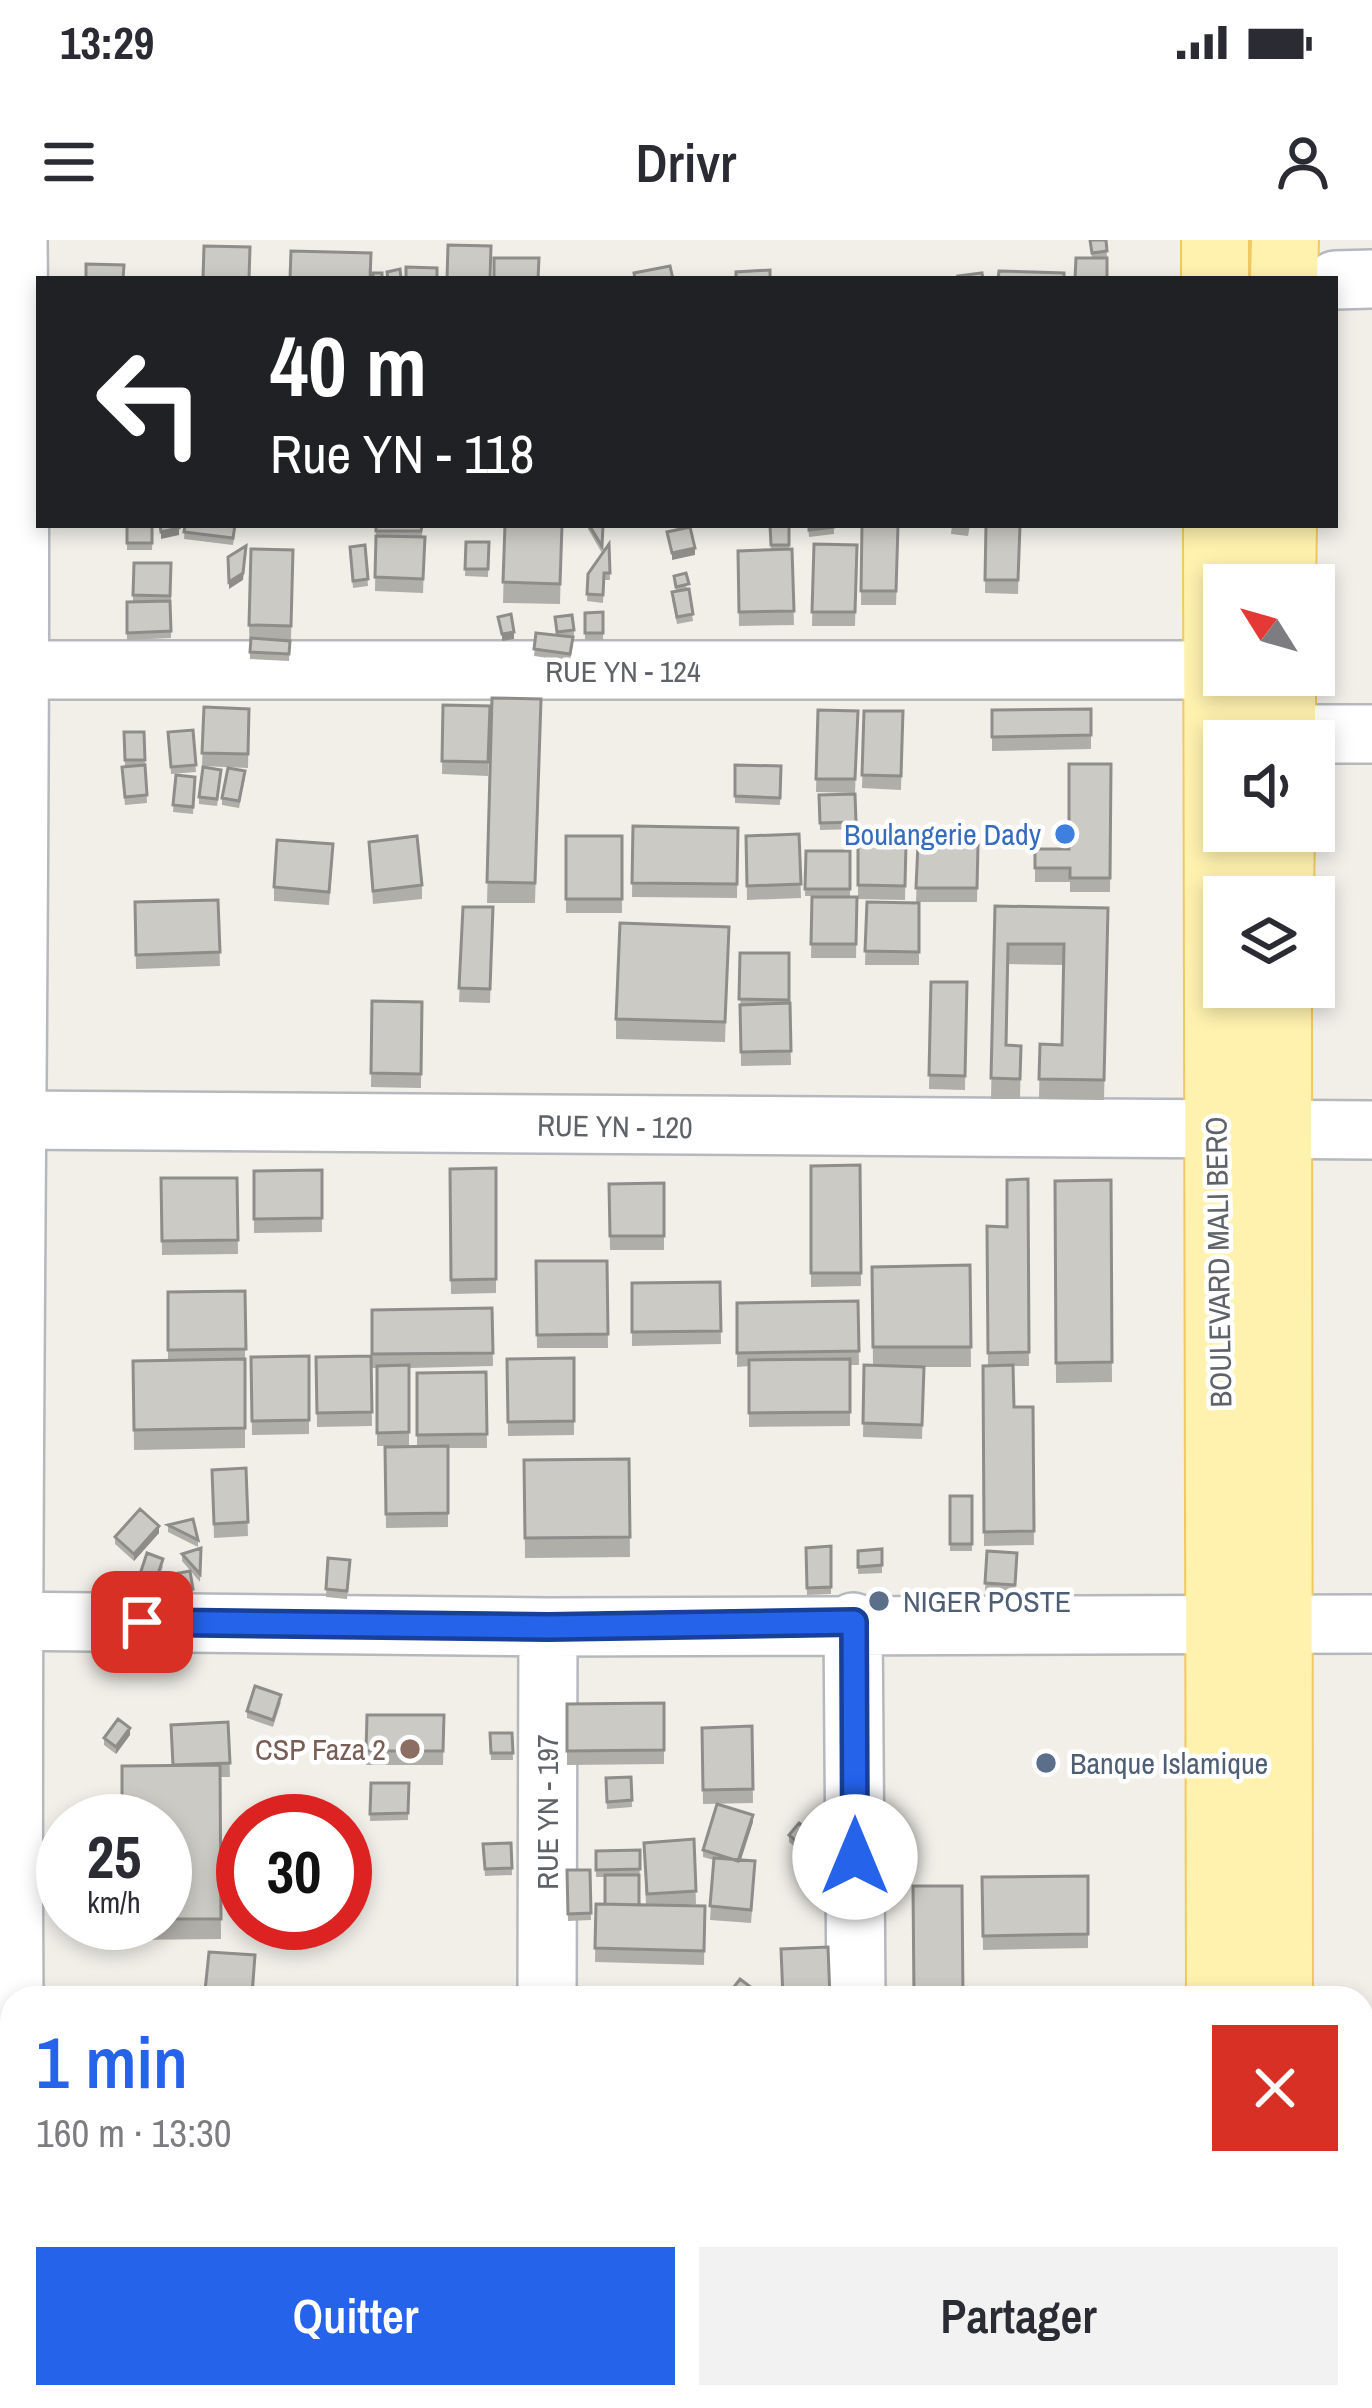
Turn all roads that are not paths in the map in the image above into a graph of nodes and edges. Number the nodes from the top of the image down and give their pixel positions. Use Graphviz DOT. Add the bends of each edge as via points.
graph roads {
  1 [pos="18,240"];
  2 [pos="1215,240"];
  3 [pos="1285,240"];
  4 [pos="1215,276"];
  5 [pos="1284,276"];
  6 [pos="1372,279"];
  7 [pos="1338,280"];
  8 [pos="1218,528"];
  9 [pos="1282,528"];
  10 [pos="1282,564"];
  11 [pos="22,670"];
  12 [pos="1258,698"];
  13 [pos="1372,734"];
  14 [pos="1273,1008"];
  15 [pos="14,1120"];
  16 [pos="1372,1130"];
  17 [pos="1245,1131"];
  18 [pos="6,1621"];
  19 [pos="854,1622"];
  20 [pos="1372,1624"];
  21 [pos="1251,1626"];
  22 [pos="548,1627"];
  23 [pos="14,1986"];
  24 [pos="547,1986"];
  25 [pos="856,1986"];
  26 [pos="1221,1986"];
  27 [pos="1278,1986"];
  1 -- 11 [label="street"];
  2 -- 4 [label="main road"];
  3 -- 5 [label="main road"];
  6 -- 7 [label="street"];
  8 -- 12 [label="main road, BOULEVARD MALI BERO"];
  9 -- 10 [label="main road"];
  11 -- 12 [label="street, RUE YN - 124"];
  11 -- 15 [label="street"];
  12 -- 13 [label="street, RUE YN - 124"];
  12 -- 17 [label="main road, BOULEVARD MALI BERO"];
  14 -- 17 [label="main road, BOULEVARD MALI BERO"];
  15 -- 17 [label="street, RUE YN - 120"];
  15 -- 18 [label="street"];
  16 -- 17 [label="street, RUE YN - 120"];
  17 -- 21 [label="main road, BOULEVARD MALI BERO"];
  18 -- 22 [label="street"];
  18 -- 23 [label="street"];
  19 -- 21 [label="street"];
  19 -- 22 [label="street"];
  19 -- 25 [label="street"];
  20 -- 21 [label="street"];
  21 -- 26 [label="main road, BOULEVARD MALI BERO"];
  21 -- 27 [label="main road, BOULEVARD MALI BERO"];
  22 -- 24 [label="street, RUE YN - 197"];
}
